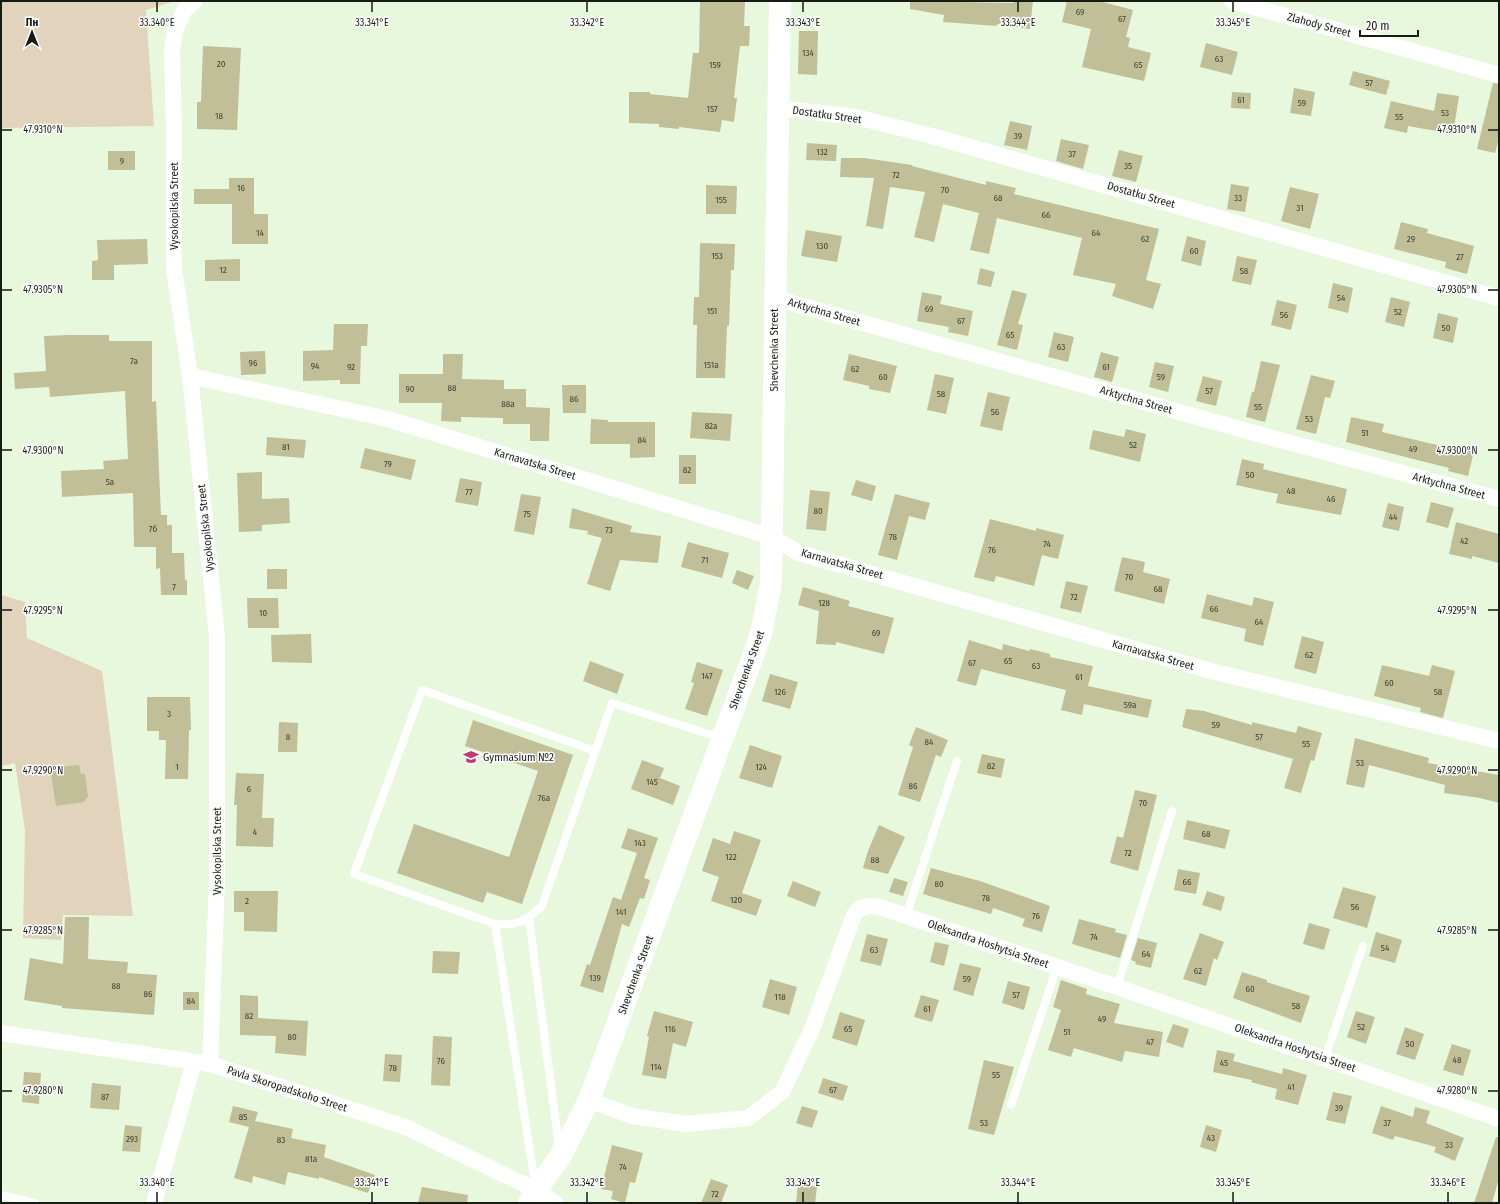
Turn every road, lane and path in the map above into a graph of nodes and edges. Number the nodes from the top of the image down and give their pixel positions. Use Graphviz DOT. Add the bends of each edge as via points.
graph roads {
  1 [pos="195,1"];
  2 [pos="780,1"];
  3 [pos="1232,1"];
  4 [pos="1499,75"];
  5 [pos="779,108"];
  6 [pos="774,298"];
  7 [pos="1499,298"];
  8 [pos="190,376"];
  9 [pos="1499,499"];
  10 [pos="772,538"];
  11 [pos="723,738"];
  12 [pos="1499,741"];
  13 [pos="595,751"];
  14 [pos="957,761"];
  15 [pos="1172,811"];
  16 [pos="906,916"];
  17 [pos="529,918"];
  18 [pos="495,924"];
  19 [pos="1362,946"];
  20 [pos="1057,967"];
  21 [pos="1117,987"];
  22 [pos="1,1033"];
  23 [pos="1325,1058"];
  24 [pos="202,1063"];
  25 [pos="589,1100"];
  26 [pos="1012,1105"];
  27 [pos="1499,1119"];
  28 [pos="560,1157"];
  29 [pos="1,1195"];
  30 [pos="532,1197"];
  31 [pos="35,1203"];
  32 [pos="154,1203"];
  33 [pos="555,1203"];
  1 -- 8 [label="street, Vysokopilska Street" via="185,9 176,28 172,49 174,269"];
  2 -- 5 [label="street, Shevchenka Street"];
  3 -- 4 [label="street, Zlahody Street"];
  5 -- 6 [label="street, Shevchenka Street"];
  5 -- 7 [label="street, Dostatku Street" via="856,117 932,136"];
  6 -- 9 [label="street, Arktychna Street" via="1247,432"];
  6 -- 10 [label="street, Shevchenka Street"];
  8 -- 10 [label="street, Karnavatska Street" via="388,419"];
  8 -- 24 [label="street, Vysokopilska Street" via="217,637 217,880"];
  10 -- 11 [label="street, Shevchenka Street" via="771,583 761,634"];
  10 -- 12 [label="street, Karnavatska Street" via="799,553 1211,671"];
  11 -- 13 [label="lane" via="612,703"];
  11 -- 25 [label="street, Shevchenka Street"];
  13 -- 17 [label="lane" via="542,906"];
  13 -- 18 [label="lane" via="422,690 354,874"];
  14 -- 16 [label="lane"];
  15 -- 21 [label="lane"];
  16 -- 20 [label="street, Oleksandra Hoshytsia Street"];
  16 -- 25 [label="street, Oleksandra Hoshytsia Street" via="876,906 867,905 858,909 812,1029 782,1092 748,1118 686,1124 632,1116"];
  17 -- 18 [label="lane" via="514,925"];
  17 -- 28 [label="lane"];
  18 -- 30 [label="lane"];
  19 -- 23 [label="lane"];
  20 -- 21 [label="street, Oleksandra Hoshytsia Street"];
  20 -- 26 [label="lane"];
  21 -- 23 [label="street, Oleksandra Hoshytsia Street"];
  22 -- 24 [label="street, Pavla Skoropadskoho Street"];
  23 -- 27 [label="street, Oleksandra Hoshytsia Street"];
  24 -- 30 [label="street, Pavla Skoropadskoho Street" via="403,1126"];
  24 -- 32 [label="street, Vysokopilska Street"];
  25 -- 28 [label="street, Shevchenka Street"];
  28 -- 30 [label="street, Shevchenka Street"];
  29 -- 31 [label="lane"];
  30 -- 33 [label="street, Pavla Skoropadskoho Street"];
}
